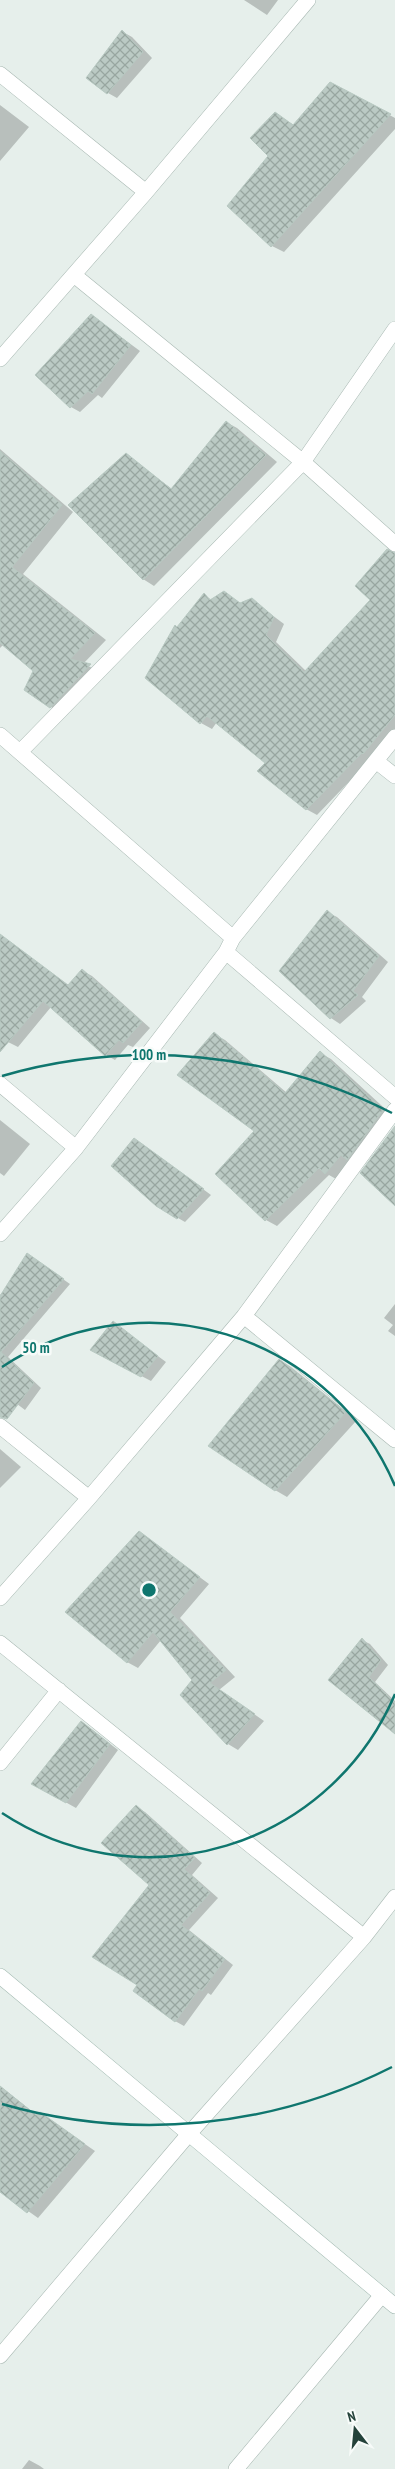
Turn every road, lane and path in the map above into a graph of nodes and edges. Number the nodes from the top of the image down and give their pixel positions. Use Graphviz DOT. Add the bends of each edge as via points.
graph roads {
  1 [pos="308,0"];
  2 [pos="0,74"];
  3 [pos="146,192"];
  4 [pos="74,275"];
  5 [pos="395,329"];
  6 [pos="0,359"];
  7 [pos="303,462"];
  8 [pos="395,544"];
  9 [pos="0,736"];
  10 [pos="395,738"];
  11 [pos="20,752"];
  12 [pos="376,761"];
  13 [pos="395,776"];
  14 [pos="233,938"];
  15 [pos="226,952"];
  16 [pos="0,1084"];
  17 [pos="395,1097"];
  18 [pos="395,1110"];
  19 [pos="76,1148"];
  20 [pos="0,1234"];
  21 [pos="244,1316"];
  22 [pos="0,1426"];
  23 [pos="395,1440"];
  24 [pos="88,1498"];
  25 [pos="0,1598"];
  26 [pos="0,1643"];
  27 [pos="59,1690"];
  28 [pos="0,1763"];
  29 [pos="395,1898"];
  30 [pos="364,1937"];
  31 [pos="0,1976"];
  32 [pos="188,2135"];
  33 [pos="382,2296"];
  34 [pos="395,2306"];
  35 [pos="0,2356"];
  36 [pos="236,2469"];
  1 -- 3 [label="street"];
  2 -- 3 [label="street"];
  3 -- 4 [label="street"];
  4 -- 6 [label="street"];
  4 -- 7 [label="street"];
  5 -- 7 [label="street"];
  7 -- 8 [label="street"];
  7 -- 11 [label="street"];
  9 -- 11 [label="street"];
  10 -- 12 [label="street"];
  11 -- 14 [label="street"];
  12 -- 13 [label="street"];
  12 -- 14 [label="street"];
  14 -- 15 [label="street"];
  15 -- 17 [label="street"];
  15 -- 19 [label="street"];
  16 -- 19 [label="street"];
  18 -- 21 [label="street"];
  19 -- 20 [label="street"];
  21 -- 23 [label="street"];
  21 -- 24 [label="street"];
  22 -- 24 [label="street"];
  24 -- 25 [label="street"];
  26 -- 27 [label="street"];
  27 -- 28 [label="street"];
  27 -- 30 [label="street"];
  29 -- 30 [label="street"];
  30 -- 32 [label="street"];
  31 -- 32 [label="street"];
  32 -- 33 [label="street"];
  32 -- 35 [label="street"];
  33 -- 34 [label="street"];
  33 -- 36 [label="street"];
}
